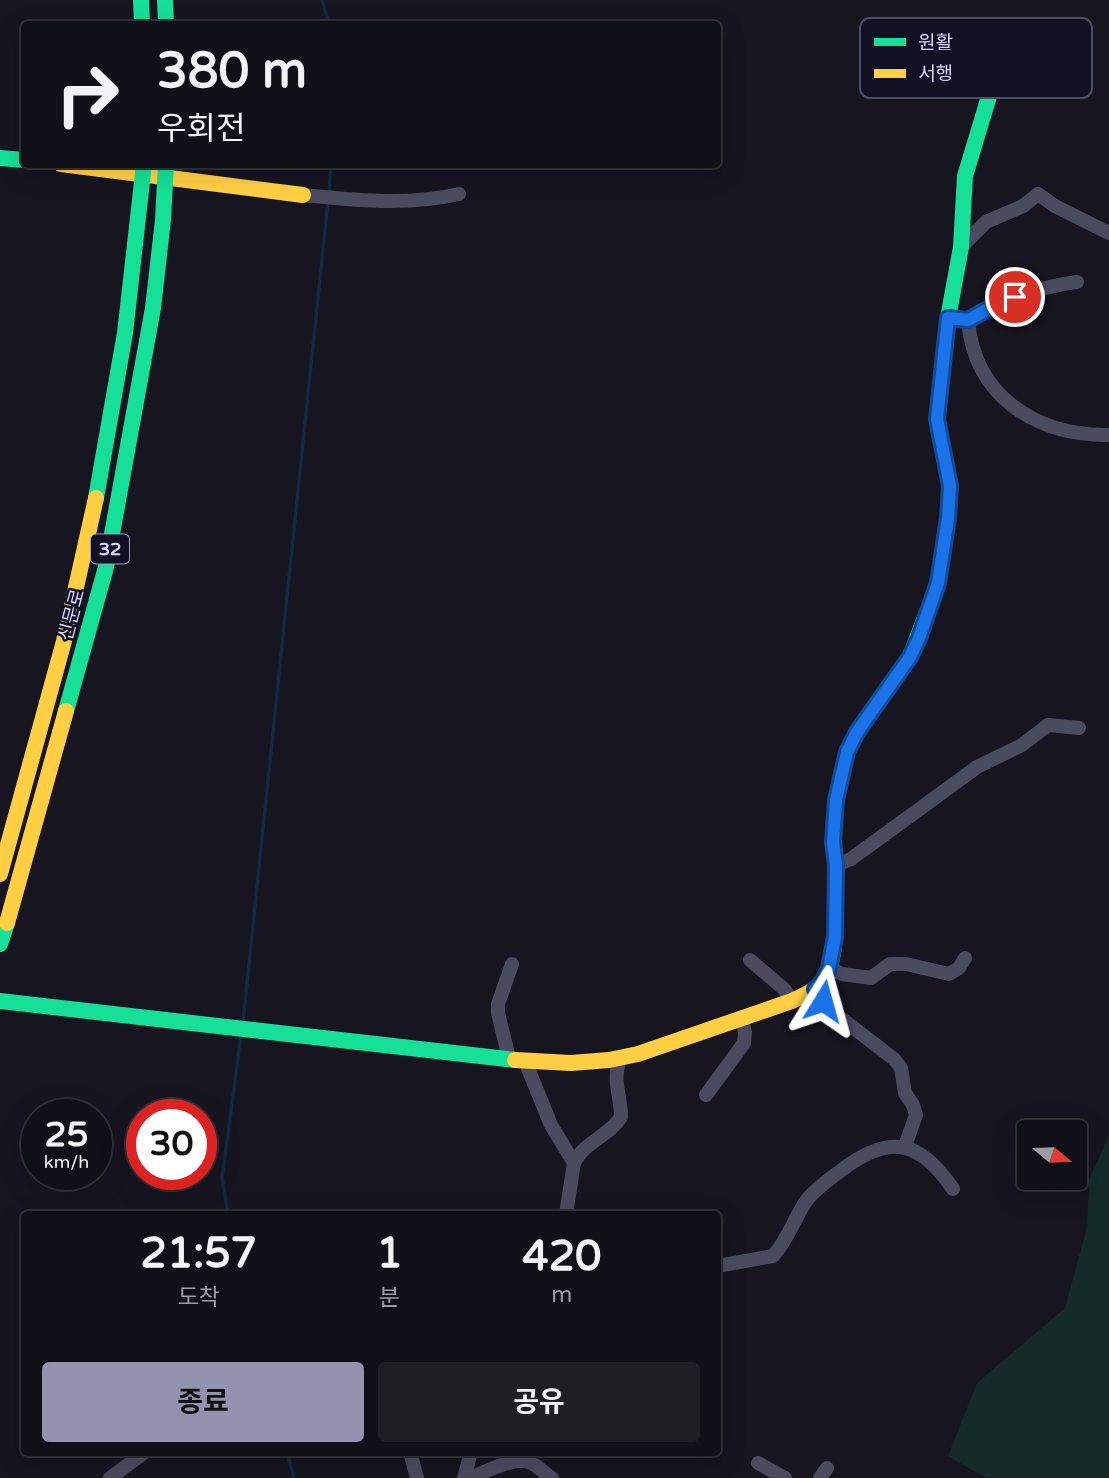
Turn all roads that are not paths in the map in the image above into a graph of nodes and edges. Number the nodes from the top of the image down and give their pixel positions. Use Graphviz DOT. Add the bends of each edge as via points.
graph roads {
  1 [pos="141,0"];
  2 [pos="165,0"];
  3 [pos="142,21"];
  4 [pos="166,21"];
  5 [pos="988,98"];
  6 [pos="0,158"];
  7 [pos="21,160"];
  8 [pos="93,168"];
  9 [pos="144,168"];
  10 [pos="166,168"];
  11 [pos="303,194"];
  12 [pos="459,194"];
  13 [pos="1109,233"];
  14 [pos="961,247"];
  15 [pos="1077,282"];
  16 [pos="948,318"];
  17 [pos="968,320"];
  18 [pos="1109,435"];
  19 [pos="1079,729"];
  20 [pos="836,865"];
  21 [pos="0,874"];
  22 [pos="0,944"];
  23 [pos="965,958"];
  24 [pos="750,960"];
  25 [pos="512,964"];
  26 [pos="829,968"];
  27 [pos="815,989"];
  28 [pos="0,1001"];
  29 [pos="792,1001"];
  30 [pos="742,1019"];
  31 [pos="621,1057"];
  32 [pos="517,1059"];
  33 [pos="706,1095"];
  34 [pos="905,1146"];
  35 [pos="574,1163"];
  36 [pos="953,1189"];
  37 [pos="566,1211"];
  38 [pos="721,1265"];
  39 [pos="140,1456"];
  40 [pos="411,1456"];
  41 [pos="470,1456"];
  42 [pos="758,1463"];
  43 [pos="110,1478"];
  44 [pos="417,1478"];
  45 [pos="464,1478"];
  46 [pos="470,1478"];
  47 [pos="552,1478"];
  48 [pos="785,1478"];
  1 -- 3 [label="street"];
  2 -- 4 [label="street"];
  5 -- 14 [label="street" via="965,176"];
  6 -- 7 [label="street"];
  8 -- 11 [label="street"];
  9 -- 21 [label="street, 신문로 / 32, bridge" via="130,300 96,501"];
  10 -- 22 [label="street, 신문로 / 32, bridge" via="153,308 106,567"];
  11 -- 12 [label="street" via="424,200"];
  13 -- 14 [label="street" via="1038,194 986,222"];
  14 -- 16 [label="street"];
  15 -- 17 [label="street" via="1033,290"];
  16 -- 17 [label="street"];
  16 -- 20 [label="street" via="937,419 950,486 938,583 910,657 847,752 836,800"];
  17 -- 18 [label="street" via="976,362 1017,411 1074,433"];
  19 -- 20 [label="street" via="1048,726 977,767 851,859"];
  20 -- 26 [label="street" via="835,937"];
  23 -- 26 [label="street" via="960,968 949,974 890,964 871,978"];
  24 -- 29 [label="street"];
  25 -- 32 [label="street" via="498,1013"];
  26 -- 27 [label="street"];
  27 -- 29 [label="street"];
  27 -- 34 [label="street" via="829,1009 901,1068 905,1093 916,1115"];
  28 -- 32 [label="street"];
  29 -- 30 [label="street"];
  30 -- 31 [label="street"];
  30 -- 33 [label="street" via="744,1043"];
  31 -- 32 [label="street" via="571,1063"];
  31 -- 35 [label="street" via="615,1079 621,1117"];
  32 -- 35 [label="street"];
  34 -- 36 [label="street" via="930,1161"];
  34 -- 38 [label="street" via="867,1153 818,1187 773,1256"];
  35 -- 37 [label="street"];
  39 -- 43 [label="street"];
  40 -- 44 [label="street"];
  41 -- 45 [label="street"];
  42 -- 48 [label="street"];
  46 -- 47 [label="street" via="525,1461"];
}
